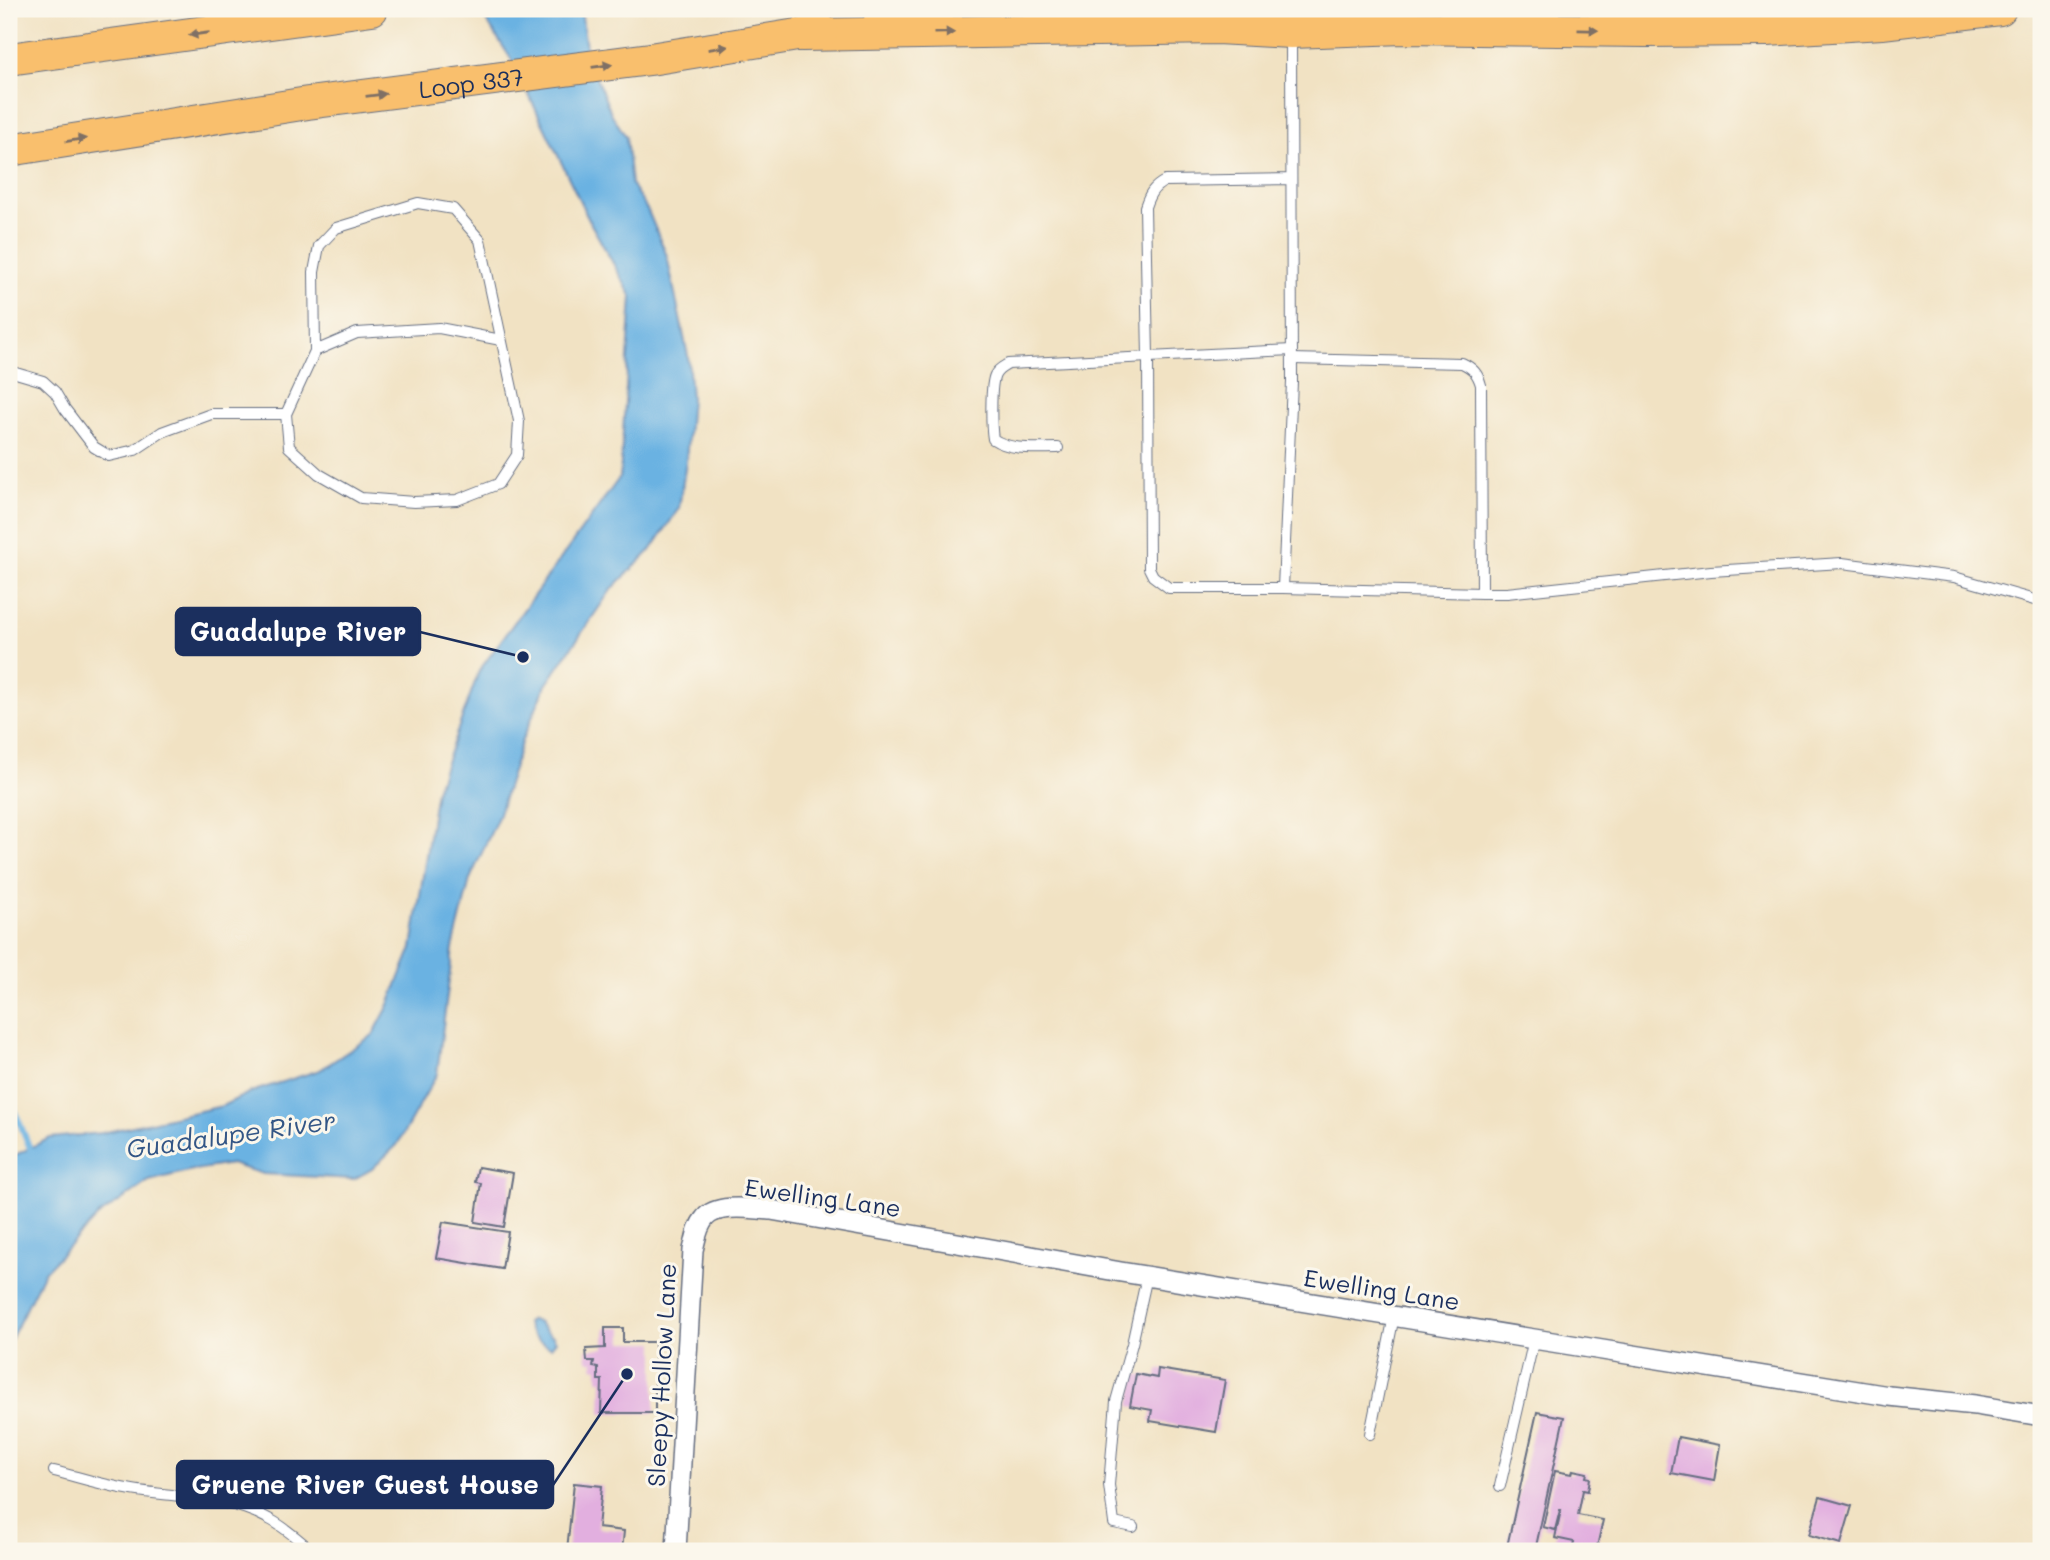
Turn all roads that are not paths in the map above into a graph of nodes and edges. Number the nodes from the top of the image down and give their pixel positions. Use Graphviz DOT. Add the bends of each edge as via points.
graph roads {
  1 [pos="373,9"];
  2 [pos="933,9"];
  3 [pos="2000,9"];
  4 [pos="1291,32"];
  5 [pos="802,35"];
  6 [pos="9,46"];
  7 [pos="109,46"];
  8 [pos="9,59"];
  9 [pos="9,150"];
  10 [pos="1292,179"];
  11 [pos="501,340"];
  12 [pos="314,351"];
  13 [pos="1292,354"];
  14 [pos="1148,357"];
  15 [pos="9,371"];
  16 [pos="286,414"];
  17 [pos="1058,448"];
  18 [pos="1283,588"];
  19 [pos="1482,593"];
  20 [pos="2041,602"];
  21 [pos="716,1210"];
  22 [pos="1147,1276"];
  23 [pos="1394,1316"];
  24 [pos="1534,1339"];
  25 [pos="2041,1416"];
  26 [pos="1370,1434"];
  27 [pos="54,1471"];
  28 [pos="1500,1486"];
  29 [pos="1133,1527"];
  30 [pos="312,1551"];
  31 [pos="676,1551"];
  1 -- 7 [label="main road, one-way"];
  2 -- 5 [label="main road, Loop 337"];
  4 -- 3 [label="main road, one-way" via="1403,28 1767,30"];
  5 -- 4 [label="main road, one-way" via="1217,28"];
  4 -- 10 [label="lane"];
  9 -- 5 [label="main road, Loop 337, one-way" via="308,103"];
  6 -- 7 [label="main road" via="88,34"];
  7 -- 8 [label="main road"];
  10 -- 13 [label="lane"];
  10 -- 14 [label="lane" via="1165,181 1152,190 1145,207"];
  11 -- 12 [label="lane" via="439,328 356,333"];
  11 -- 12 [label="lane" via="480,240 453,209 418,203 335,228 319,246 314,272"];
  11 -- 16 [label="lane" via="519,421 517,455 498,484 457,500 361,498 318,474 289,446"];
  12 -- 16 [label="lane"];
  13 -- 14 [label="lane"];
  13 -- 18 [label="lane"];
  13 -- 19 [label="lane" via="1471,367 1481,385"];
  14 -- 17 [label="lane" via="1008,364 999,369 993,377 993,439 1011,447"];
  14 -- 18 [label="lane" via="1149,568 1153,576 1169,588"];
  15 -- 16 [label="lane" via="43,381 94,447 109,456 135,450 162,432 211,414"];
  18 -- 19 [label="lane"];
  19 -- 20 [label="lane" via="1842,563 1954,577"];
  21 -- 22 [label="street, Ewelling Lane" via="771,1210"];
  21 -- 31 [label="street, Sleepy Hollow Lane" via="698,1228 693,1250"];
  22 -- 23 [label="street, Ewelling Lane"];
  22 -- 29 [label="lane" via="1116,1401 1109,1485 1114,1523"];
  23 -- 24 [label="street, Ewelling Lane"];
  23 -- 26 [label="lane"];
  24 -- 25 [label="street, Ewelling Lane"];
  24 -- 28 [label="lane"];
  27 -- 30 [label="lane" via="128,1489 239,1507 269,1518"];
}
